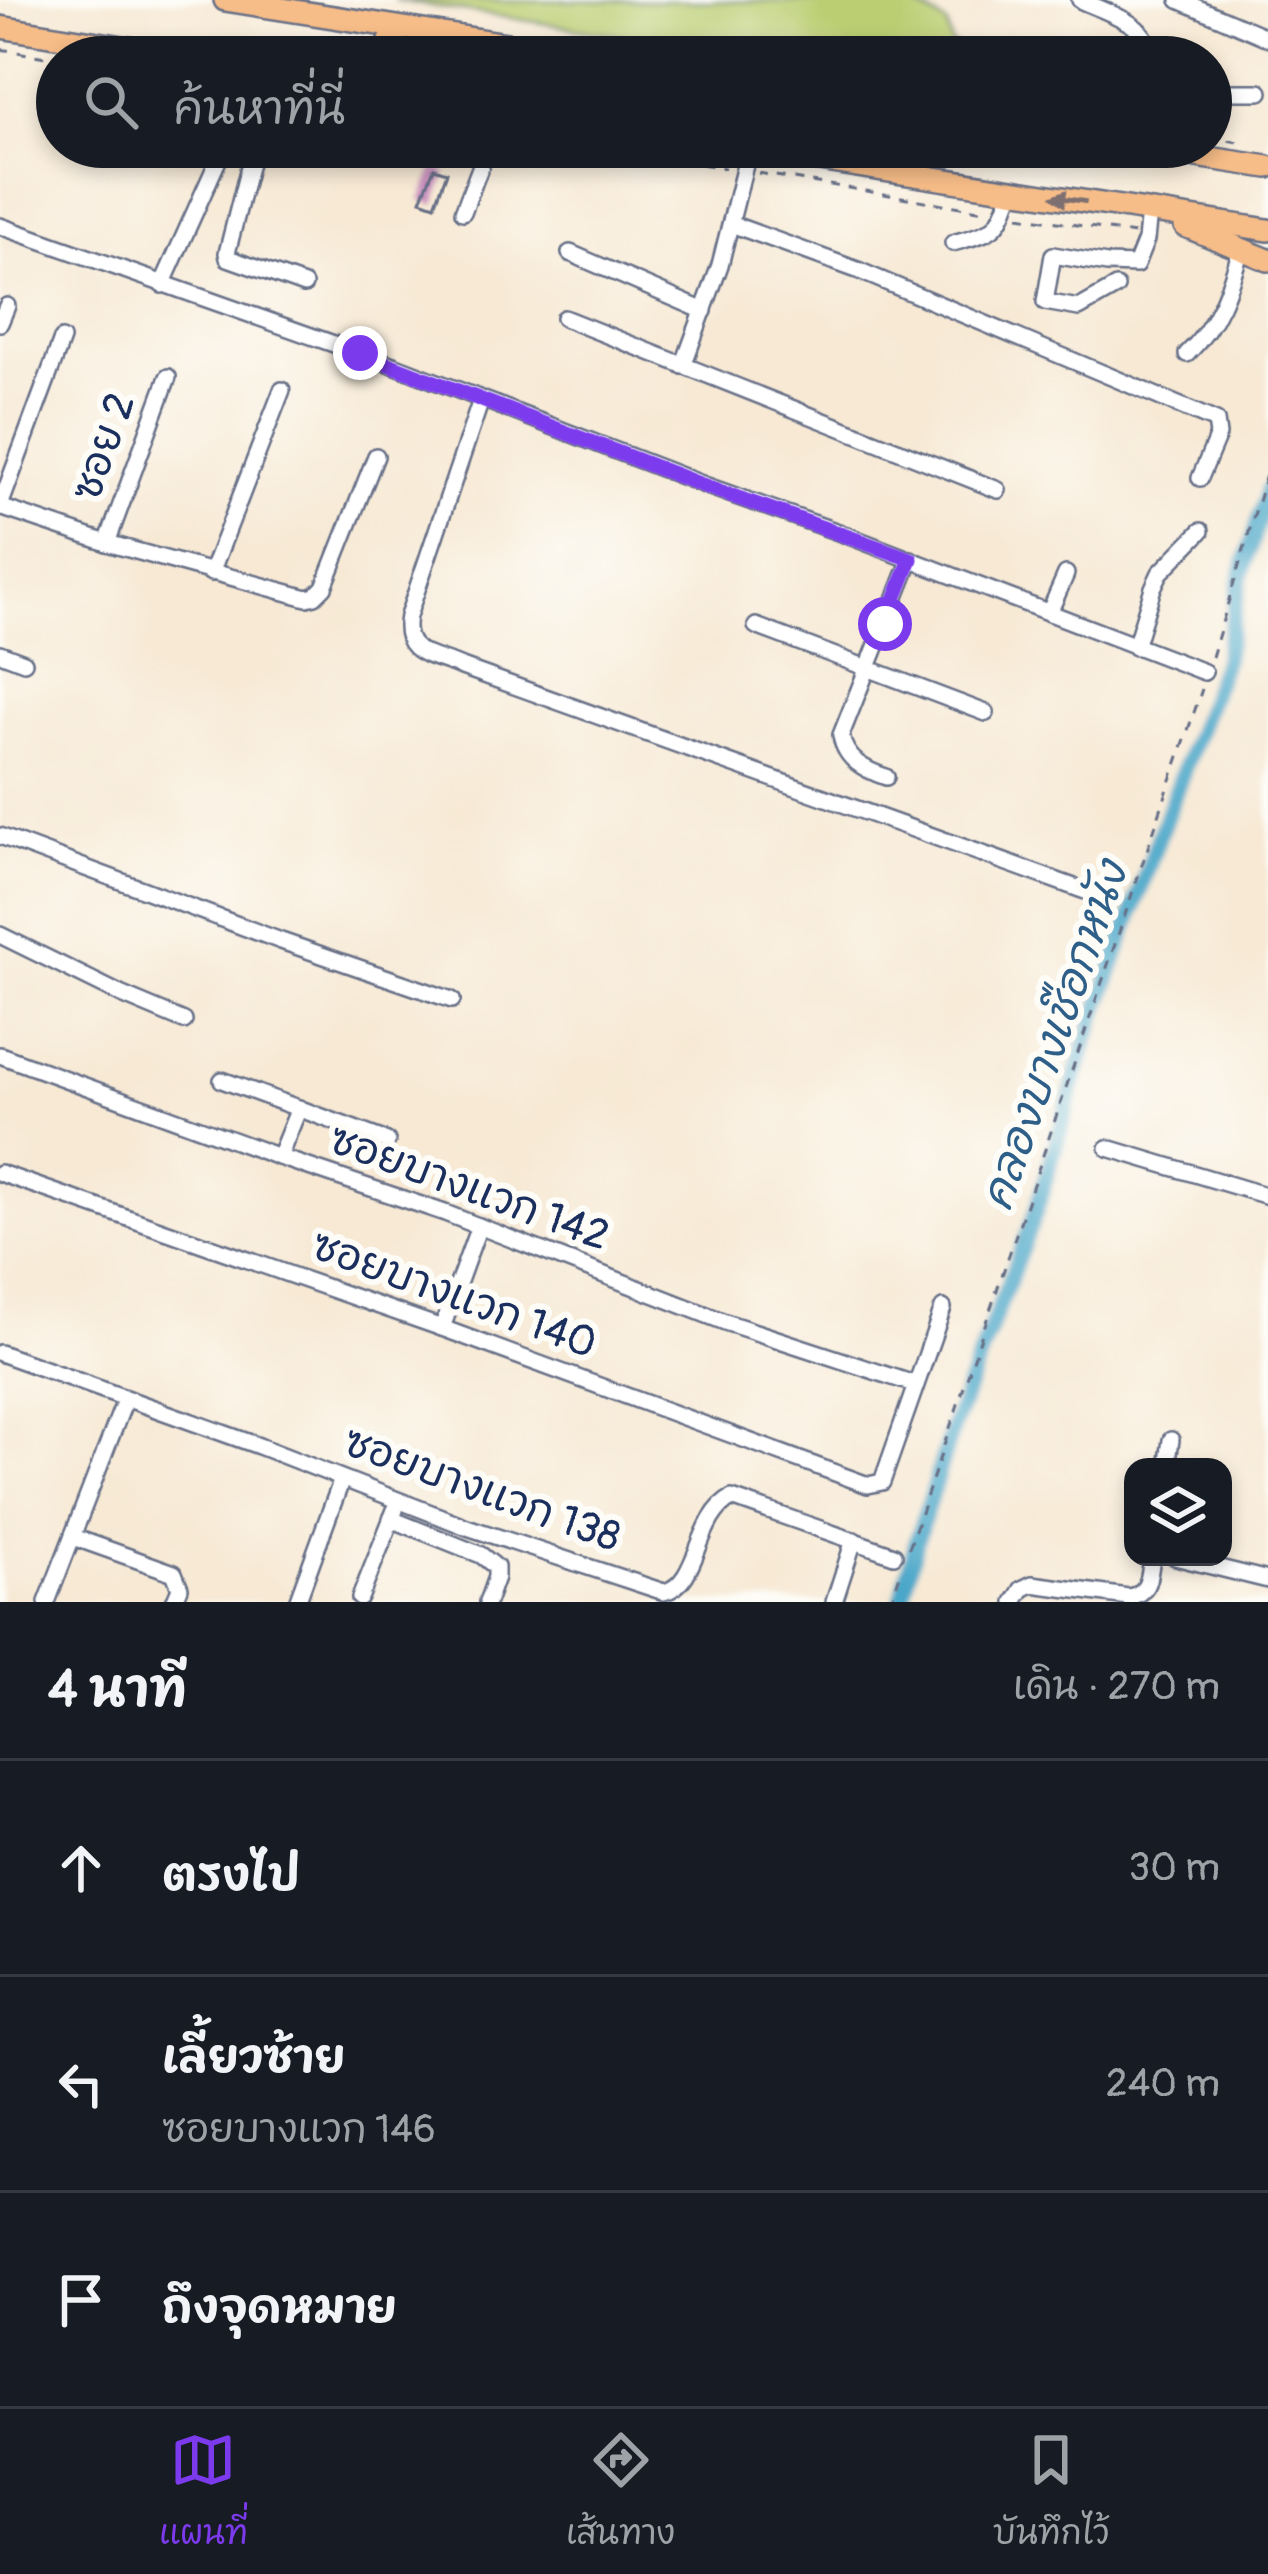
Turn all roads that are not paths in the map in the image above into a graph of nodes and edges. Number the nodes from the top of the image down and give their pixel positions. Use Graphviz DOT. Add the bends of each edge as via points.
graph roads {
  1 [pos="1080,0"];
  2 [pos="1179,0"];
  3 [pos="231,1"];
  4 [pos="0,27"];
  5 [pos="404,29"];
  6 [pos="56,36"];
  7 [pos="396,36"];
  8 [pos="450,36"];
  9 [pos="1146,36"];
  10 [pos="1268,38"];
  11 [pos="1232,92"];
  12 [pos="1260,92"];
  13 [pos="1232,162"];
  14 [pos="1268,167"];
  15 [pos="215,168"];
  16 [pos="249,168"];
  17 [pos="480,168"];
  18 [pos="741,168"];
  19 [pos="838,168"];
  20 [pos="1012,190"];
  21 [pos="464,212"];
  22 [pos="1149,212"];
  23 [pos="731,224"];
  24 [pos="0,226"];
  25 [pos="1268,230"];
  26 [pos="953,243"];
  27 [pos="1241,249"];
  28 [pos="570,253"];
  29 [pos="1268,260"];
  30 [pos="162,285"];
  31 [pos="304,285"];
  32 [pos="1116,287"];
  33 [pos="8,306"];
  34 [pos="704,311"];
  35 [pos="564,318"];
  36 [pos="0,323"];
  37 [pos="62,339"];
  38 [pos="1187,354"];
  39 [pos="683,366"];
  40 [pos="168,377"];
  41 [pos="282,390"];
  42 [pos="482,400"];
  43 [pos="376,456"];
  44 [pos="1200,478"];
  45 [pos="998,490"];
  46 [pos="0,507"];
  47 [pos="1201,531"];
  48 [pos="107,543"];
  49 [pos="911,559"];
  50 [pos="211,573"];
  51 [pos="1066,574"];
  52 [pos="1049,614"];
  53 [pos="756,626"];
  54 [pos="1135,646"];
  55 [pos="0,653"];
  56 [pos="24,662"];
  57 [pos="867,667"];
  58 [pos="1196,669"];
  59 [pos="986,713"];
  60 [pos="886,777"];
  61 [pos="0,836"];
  62 [pos="1102,897"];
  63 [pos="0,935"];
  64 [pos="452,1000"];
  65 [pos="184,1021"];
  66 [pos="0,1055"];
  67 [pos="222,1080"];
  68 [pos="299,1108"];
  69 [pos="387,1141"];
  70 [pos="1108,1148"];
  71 [pos="279,1157"];
  72 [pos="0,1173"];
  73 [pos="1268,1196"];
  74 [pos="479,1226"];
  75 [pos="943,1307"];
  76 [pos="442,1328"];
  77 [pos="0,1353"];
  78 [pos="914,1384"];
  79 [pos="125,1400"];
  80 [pos="1172,1440"];
  81 [pos="1169,1458"];
  82 [pos="342,1479"];
  83 [pos="398,1502"];
  84 [pos="391,1519"];
  85 [pos="73,1537"];
  86 [pos="854,1540"];
  87 [pos="895,1555"];
  88 [pos="1151,1566"];
  89 [pos="1211,1566"];
  90 [pos="1268,1580"];
  91 [pos="360,1598"];
  92 [pos="47,1602"];
  93 [pos="174,1602"];
  94 [pos="296,1602"];
  95 [pos="487,1602"];
  96 [pos="834,1602"];
  97 [pos="1014,1602"];
  1 -- 9 [label="street"];
  2 -- 10 [label="street"];
  3 -- 5 [label="main road"];
  4 -- 6 [label="main road"];
  5 -- 7 [label="main road"];
  5 -- 8 [label="main road"];
  11 -- 12 [label="street"];
  13 -- 14 [label="main road"];
  15 -- 30 [label="street"];
  16 -- 31 [label="street" via="228,258"];
  17 -- 21 [label="street"];
  18 -- 23 [label="street"];
  19 -- 20 [label="main road"];
  22 -- 20 [label="main road, one-way"];
  20 -- 26 [label="street" via="993,230"];
  22 -- 25 [label="main road"];
  22 -- 27 [label="main road"];
  22 -- 32 [label="street" via="1136,265 1053,254 1045,302 1079,308"];
  23 -- 34 [label="street"];
  23 -- 44 [label="street" via="1216,421"];
  24 -- 30 [label="street"];
  27 -- 29 [label="main road"];
  27 -- 38 [label="street" via="1223,306"];
  28 -- 34 [label="street"];
  30 -- 42 [label="street"];
  33 -- 36 [label="street"];
  34 -- 39 [label="street"];
  35 -- 39 [label="street"];
  37 -- 46 [label="street"];
  39 -- 45 [label="street"];
  40 -- 48 [label="street, ซอย 2"];
  41 -- 50 [label="street"];
  42 -- 49 [label="street"];
  42 -- 62 [label="street" via="408,616 414,648"];
  43 -- 50 [label="street" via="315,596"];
  46 -- 48 [label="street"];
  47 -- 54 [label="street" via="1160,573"];
  48 -- 50 [label="street"];
  49 -- 52 [label="street"];
  49 -- 57 [label="street"];
  51 -- 52 [label="street"];
  52 -- 54 [label="street"];
  53 -- 57 [label="street"];
  54 -- 58 [label="street"];
  55 -- 56 [label="street"];
  57 -- 59 [label="street"];
  57 -- 60 [label="street" via="842,743 863,770"];
  61 -- 64 [label="street"];
  63 -- 65 [label="street"];
  66 -- 71 [label="street, ซอยบางแวก 142"];
  67 -- 68 [label="street"];
  68 -- 69 [label="street"];
  68 -- 71 [label="street"];
  70 -- 73 [label="street"];
  71 -- 74 [label="street, ซอยบางแวก 142"];
  72 -- 76 [label="street, ซอยบางแวก 140"];
  74 -- 76 [label="street"];
  74 -- 78 [label="street, ซอยบางแวก 142" via="724,1322"];
  75 -- 78 [label="street"];
  76 -- 78 [label="street, ซอยบางแวก 140" via="868,1485 882,1482"];
  77 -- 79 [label="street, ซอยบางแวก 138"];
  79 -- 82 [label="street, ซอยบางแวก 138"];
  79 -- 85 [label="street"];
  80 -- 81 [label="street"];
  82 -- 83 [label="street, ซอยบางแวก 138"];
  82 -- 94 [label="street"];
  83 -- 84 [label="street"];
  83 -- 86 [label="street, ซอยบางแวก 138" via="664,1592 685,1577 710,1517 732,1498"];
  84 -- 91 [label="street"];
  84 -- 95 [label="street" via="491,1561 496,1576"];
  85 -- 92 [label="street"];
  85 -- 93 [label="street" via="174,1574"];
  86 -- 87 [label="street, ซอยบางแวก 138"];
  86 -- 96 [label="street"];
  88 -- 97 [label="street" via="1138,1596 1032,1584"];
  89 -- 90 [label="street"];
}
